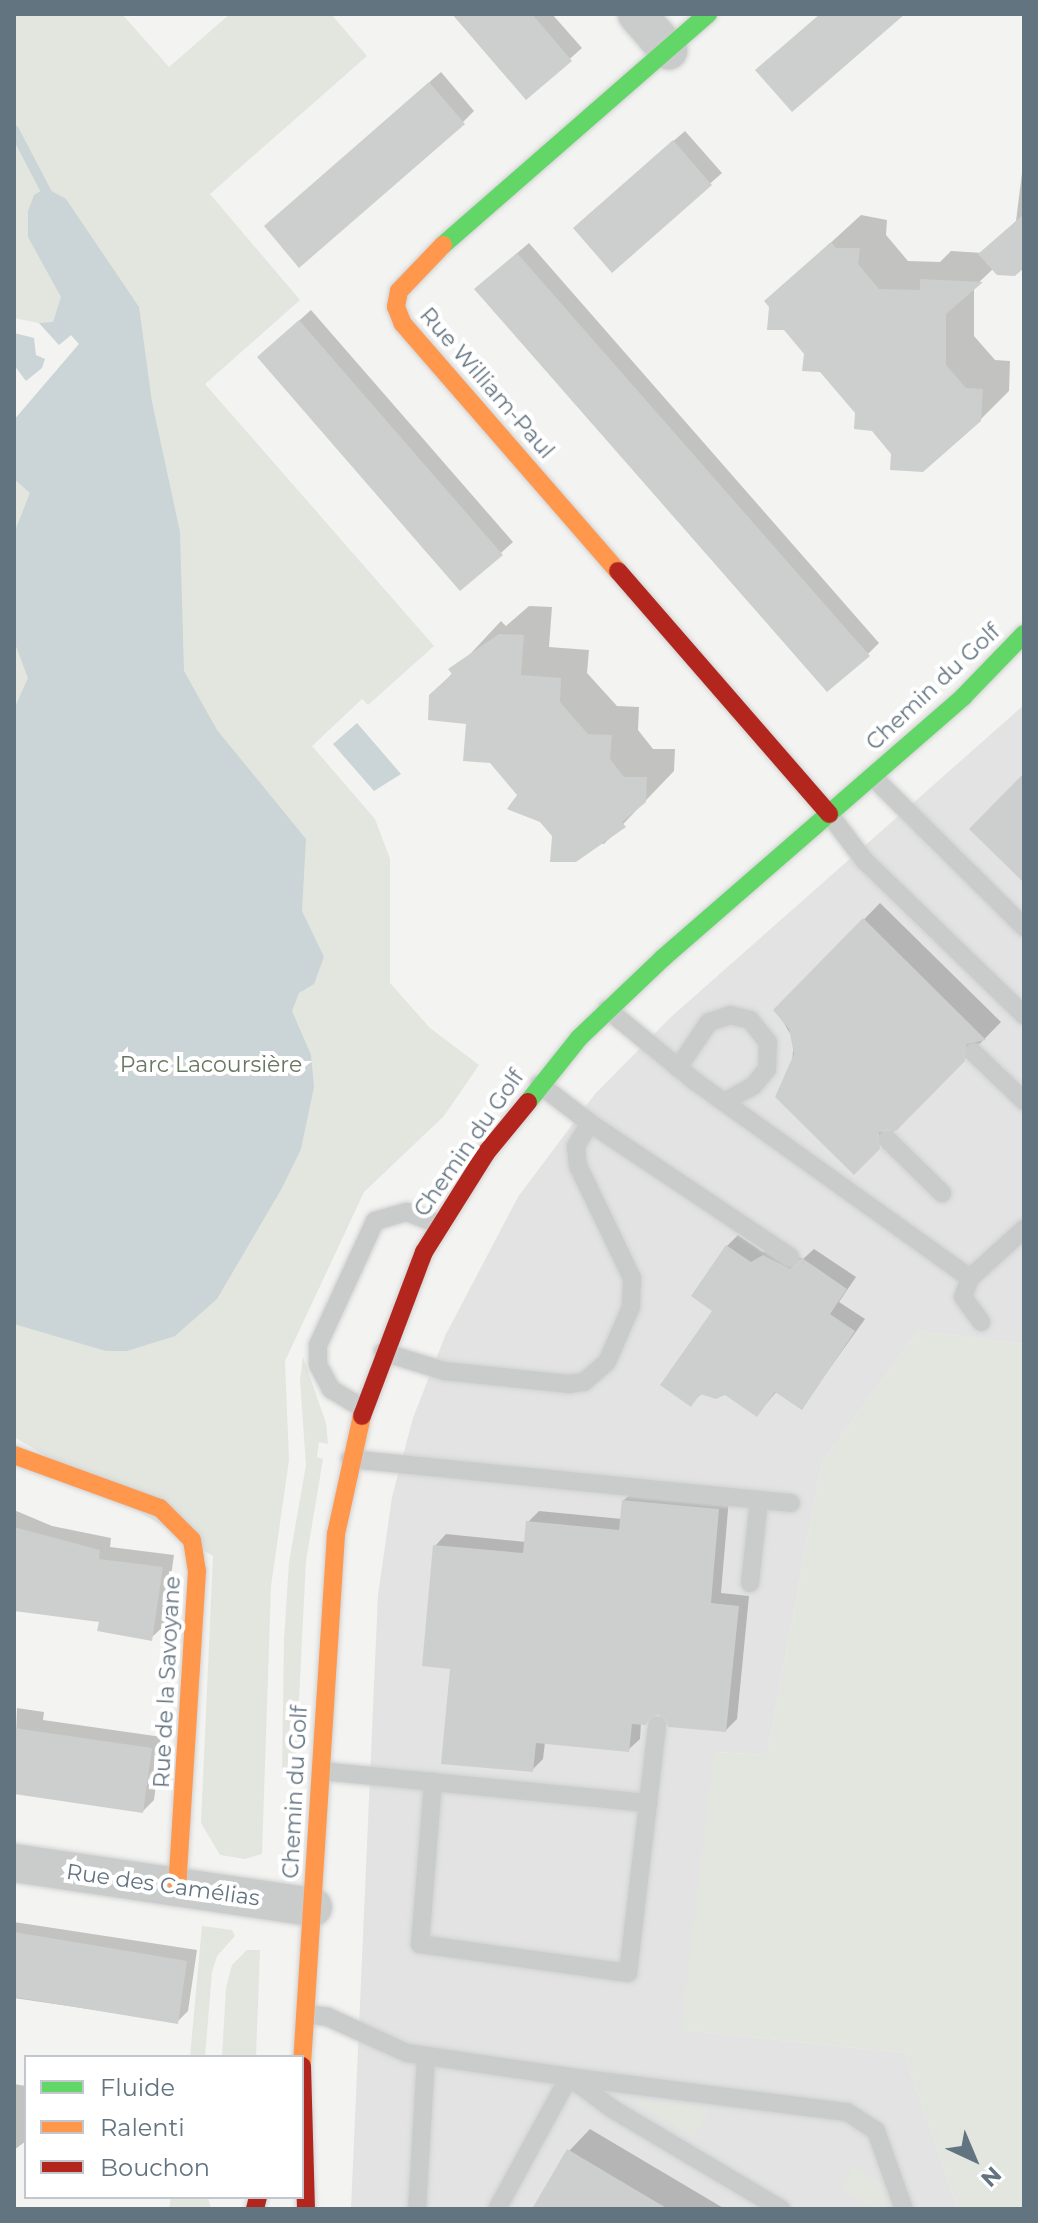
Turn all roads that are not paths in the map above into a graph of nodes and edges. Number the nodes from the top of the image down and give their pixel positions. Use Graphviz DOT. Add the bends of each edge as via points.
graph roads {
  1 [pos="637,14"];
  2 [pos="708,14"];
  3 [pos="668,50"];
  4 [pos="1024,634"];
  5 [pos="873,777"];
  6 [pos="829,814"];
  7 [pos="1024,927"];
  8 [pos="607,1009"];
  9 [pos="1024,1015"];
  10 [pos="974,1053"];
  11 [pos="678,1068"];
  12 [pos="539,1084"];
  13 [pos="1024,1101"];
  14 [pos="724,1102"];
  15 [pos="590,1123"];
  16 [pos="888,1140"];
  17 [pos="942,1193"];
  18 [pos="439,1224"];
  19 [pos="1024,1229"];
  20 [pos="790,1257"];
  21 [pos="970,1278"];
  22 [pos="981,1322"];
  23 [pos="383,1352"];
  24 [pos="364,1409"];
  25 [pos="14,1455"];
  26 [pos="350,1459"];
  27 [pos="759,1500"];
  28 [pos="791,1503"];
  29 [pos="750,1583"];
  30 [pos="657,1726"];
  31 [pos="321,1771"];
  32 [pos="433,1782"];
  33 [pos="648,1803"];
  34 [pos="14,1863"];
  35 [pos="177,1885"];
  36 [pos="313,1907"];
  37 [pos="305,2014"];
  38 [pos="303,2055"];
  39 [pos="426,2056"];
  40 [pos="569,2077"];
  41 [pos="304,2137"];
  42 [pos="306,2209"];
  43 [pos="417,2209"];
  44 [pos="497,2209"];
  45 [pos="781,2209"];
  46 [pos="904,2209"];
  1 -- 3 [label="street"];
  2 -- 3 [label="street, Rue William-Paul"];
  3 -- 6 [label="street, Rue William-Paul" via="414,270 399,291 396,307 403,324"];
  4 -- 5 [label="street, Chemin du Golf"];
  5 -- 6 [label="street, Chemin du Golf"];
  5 -- 7 [label="lane"];
  6 -- 8 [label="street, Chemin du Golf"];
  6 -- 9 [label="lane" via="864,860"];
  8 -- 11 [label="lane"];
  8 -- 12 [label="street, Chemin du Golf"];
  10 -- 13 [label="lane"];
  11 -- 14 [label="lane"];
  11 -- 14 [label="lane" via="709,1022 730,1015 750,1020 768,1042 767,1069 753,1086"];
  12 -- 15 [label="lane"];
  12 -- 18 [label="street, Chemin du Golf"];
  14 -- 21 [label="lane"];
  15 -- 20 [label="lane"];
  15 -- 23 [label="lane" via="576,1146 578,1166 633,1287 631,1307 601,1370 584,1382 569,1384 444,1371"];
  16 -- 17 [label="lane"];
  18 -- 23 [label="street, Chemin du Golf"];
  18 -- 24 [label="lane" via="407,1212 375,1221 318,1345 318,1365 331,1389"];
  19 -- 21 [label="lane"];
  21 -- 22 [label="lane" via="963,1297"];
  23 -- 24 [label="street, Chemin du Golf"];
  24 -- 26 [label="street, Chemin du Golf"];
  25 -- 35 [label="street, Rue de la Savoyane" via="160,1508 192,1540 197,1571"];
  26 -- 27 [label="lane"];
  26 -- 31 [label="street, Chemin du Golf" via="331,1572"];
  27 -- 28 [label="lane"];
  27 -- 29 [label="lane"];
  30 -- 33 [label="lane"];
  31 -- 32 [label="lane"];
  31 -- 36 [label="street, Chemin du Golf"];
  32 -- 33 [label="lane"];
  32 -- 33 [label="lane" via="420,1944 628,1973"];
  34 -- 35 [label="street, Rue des Camélias"];
  35 -- 36 [label="street, Rue des Camélias"];
  36 -- 37 [label="street, Chemin du Golf"];
  37 -- 38 [label="street, Chemin du Golf"];
  37 -- 39 [label="lane" via="328,2017"];
  39 -- 40 [label="lane"];
  39 -- 43 [label="lane"];
  40 -- 44 [label="lane"];
  40 -- 45 [label="lane" via="614,2110"];
  40 -- 46 [label="lane" via="847,2112 876,2131"];
  41 -- 42 [label="street, Chemin du Golf"];
}
